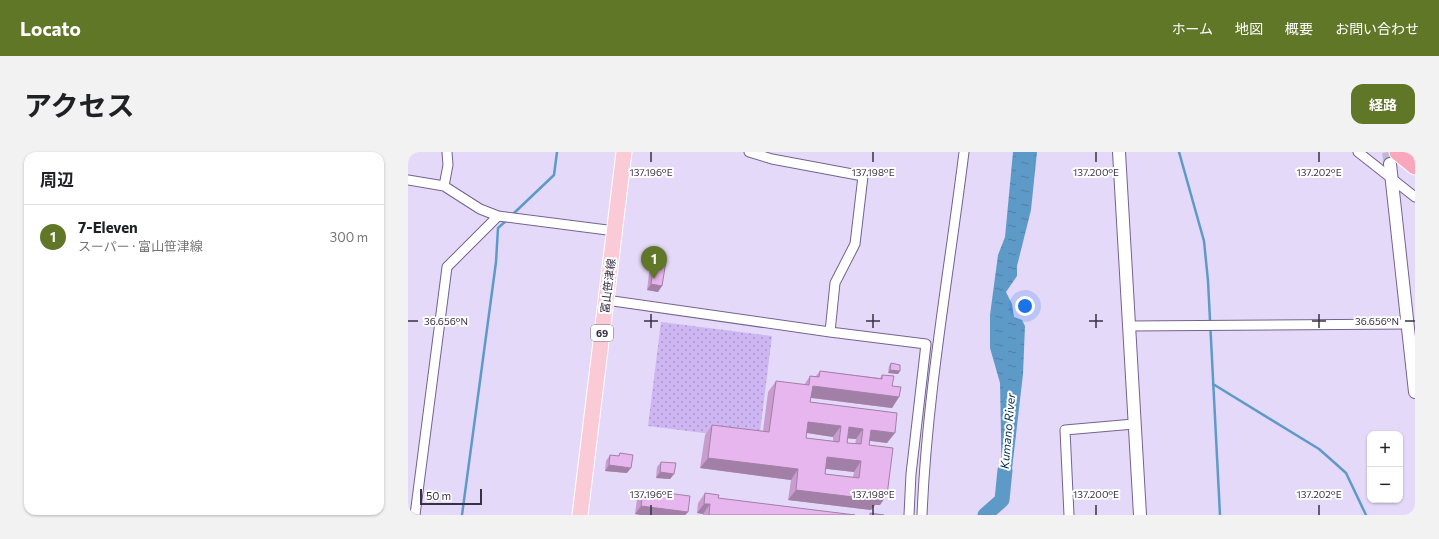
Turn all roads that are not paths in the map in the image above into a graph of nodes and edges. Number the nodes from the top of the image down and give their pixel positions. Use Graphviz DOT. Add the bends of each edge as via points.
graph roads {
  1 [pos="447,152"];
  2 [pos="624,152"];
  3 [pos="749,152"];
  4 [pos="964,152"];
  5 [pos="1119,152"];
  6 [pos="1358,152"];
  7 [pos="1405,152"];
  8 [pos="1394,158"];
  9 [pos="1415,160"];
  10 [pos="1415,166"];
  11 [pos="408,180"];
  12 [pos="1392,180"];
  13 [pos="444,186"];
  14 [pos="1415,197"];
  15 [pos="498,216"];
  16 [pos="614,231"];
  17 [pos="606,300"];
  18 [pos="1407,324"];
  19 [pos="1129,326"];
  20 [pos="830,332"];
  21 [pos="1415,392"];
  22 [pos="1134,424"];
  23 [pos="415,515"];
  24 [pos="580,515"];
  25 [pos="909,515"];
  26 [pos="922,515"];
  27 [pos="1069,515"];
  28 [pos="1140,515"];
  1 -- 13 [label="street" via="448,165"];
  2 -- 16 [label="main road, 富山笹津線 / 69"];
  3 -- 20 [label="street" via="772,159 863,176 855,244 834,283"];
  4 -- 26 [label="street" via="937,364"];
  5 -- 19 [label="street"];
  6 -- 12 [label="street"];
  7 -- 9 [label="highway"];
  8 -- 10 [label="highway"];
  8 -- 12 [label="street"];
  11 -- 13 [label="street"];
  12 -- 14 [label="street"];
  12 -- 18 [label="street"];
  13 -- 15 [label="street" via="480,209"];
  15 -- 16 [label="street"];
  15 -- 23 [label="street" via="447,267"];
  16 -- 17 [label="main road, 富山笹津線 / 69"];
  17 -- 20 [label="street"];
  17 -- 24 [label="main road, 富山笹津線 / 69"];
  18 -- 19 [label="street"];
  18 -- 21 [label="street"];
  19 -- 22 [label="street"];
  20 -- 25 [label="street" via="926,344 911,474"];
  22 -- 27 [label="street" via="1065,430"];
  22 -- 28 [label="street"];
}
